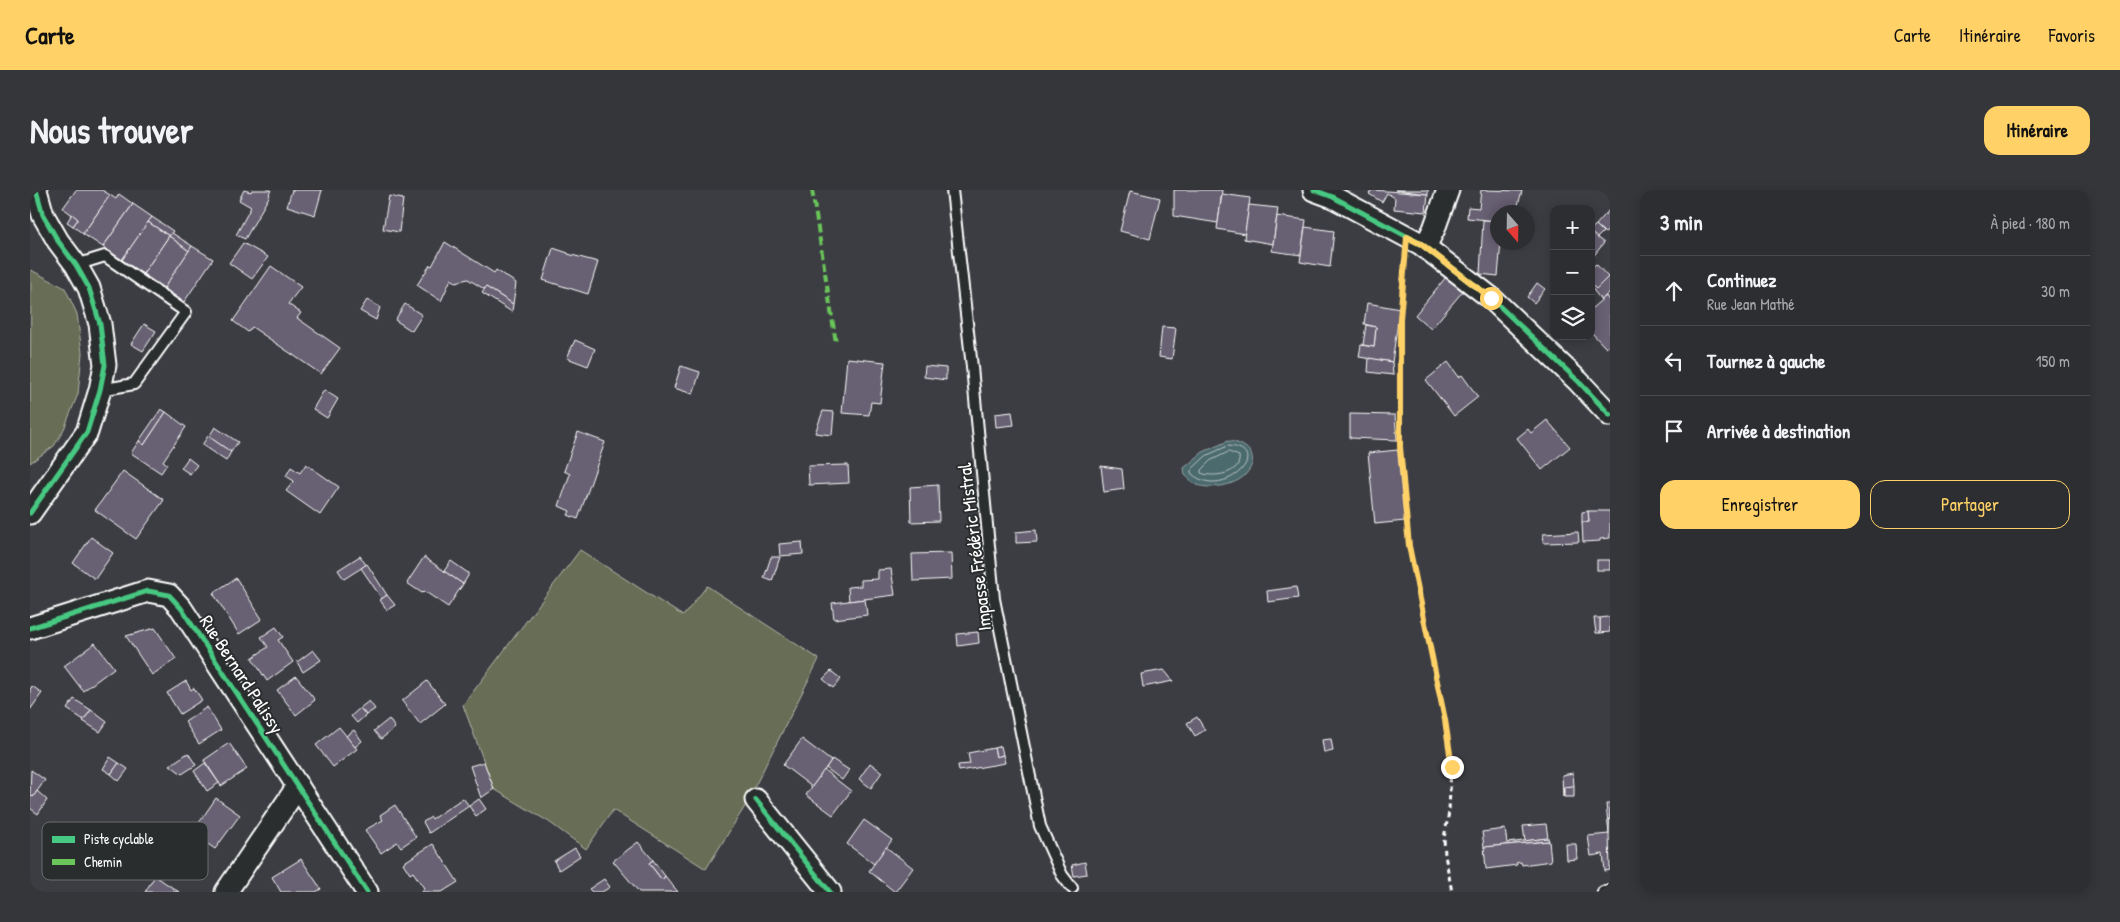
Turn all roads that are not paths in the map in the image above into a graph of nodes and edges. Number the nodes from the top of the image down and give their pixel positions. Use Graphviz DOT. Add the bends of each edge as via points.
graph roads {
  1 [pos="36,190"];
  2 [pos="952,190"];
  3 [pos="1314,190"];
  4 [pos="1448,190"];
  5 [pos="30,222"];
  6 [pos="58,241"];
  7 [pos="1418,242"];
  8 [pos="76,265"];
  9 [pos="100,390"];
  10 [pos="1610,415"];
  11 [pos="37,488"];
  12 [pos="30,513"];
  13 [pos="30,628"];
  14 [pos="298,786"];
  15 [pos="756,800"];
  16 [pos="1072,888"];
  17 [pos="1610,891"];
  18 [pos="226,892"];
  19 [pos="367,892"];
  20 [pos="830,892"];
  21 [pos="1603,892"];
  1 -- 6 [label="street" via="43,216"];
  2 -- 16 [label="lane, Impasse Frédéric Mistral" via="994,599 1040,826 1062,875"];
  3 -- 7 [label="street"];
  4 -- 7 [label="street" via="1434,229"];
  5 -- 6 [label="street"];
  6 -- 8 [label="street"];
  7 -- 10 [label="street" via="1491,298"];
  8 -- 9 [label="street" via="89,288 100,324 105,365"];
  8 -- 9 [label="lane" via="105,256 186,312 134,384"];
  9 -- 11 [label="street" via="87,432"];
  11 -- 12 [label="street"];
  13 -- 14 [label="street, Rue Bernard Palissy" via="148,591 168,595 181,608"];
  14 -- 18 [label="street"];
  14 -- 19 [label="street, Rue Bernard Palissy"];
  15 -- 20 [label="street"];
  17 -- 21 [label="lane"];
}
